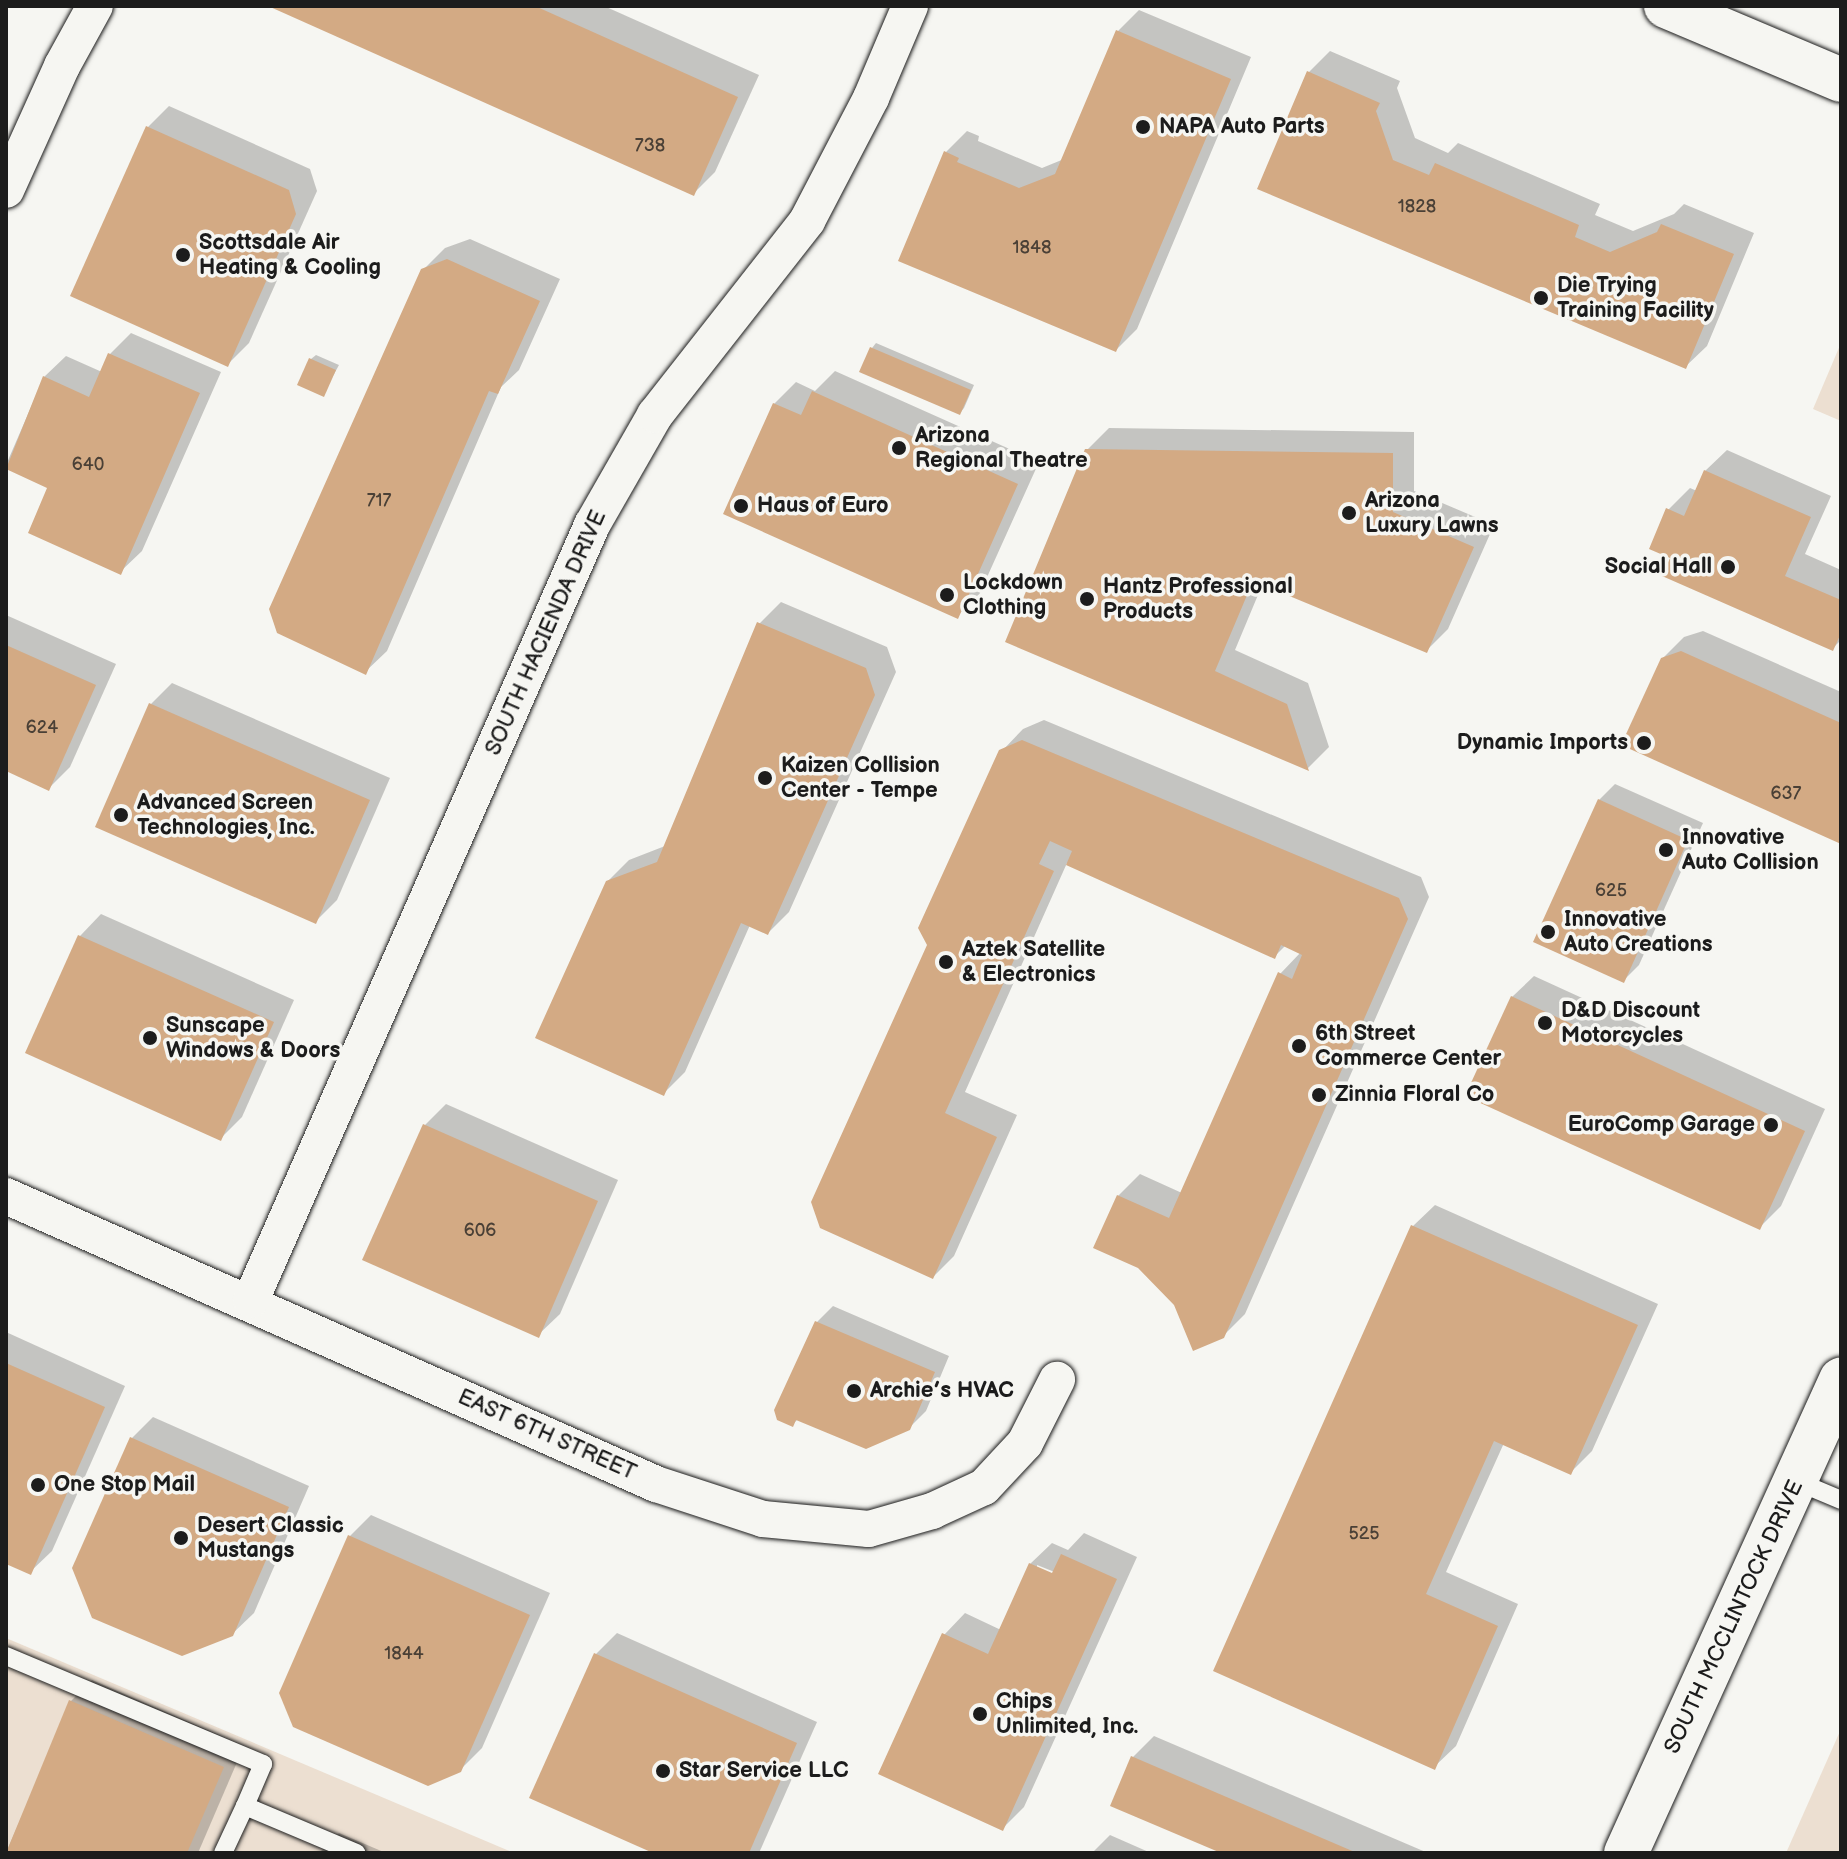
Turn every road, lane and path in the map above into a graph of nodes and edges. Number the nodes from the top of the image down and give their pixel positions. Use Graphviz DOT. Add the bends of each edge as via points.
graph roads {
  1 [pos="95,6"];
  2 [pos="910,6"];
  3 [pos="1666,6"];
  4 [pos="1841,80"];
  5 [pos="6,190"];
  6 [pos="6,1196"];
  7 [pos="251,1300"];
  8 [pos="1057,1380"];
  9 [pos="1841,1380"];
  10 [pos="1796,1480"];
  11 [pos="1841,1500"];
  12 [pos="6,1656"];
  13 [pos="245,1806"];
  14 [pos="223,1853"];
  15 [pos="356,1853"];
  16 [pos="1626,1853"];
  1 -- 5 [label="street"];
  2 -- 7 [label="street, SOUTH HACIENDA DRIVE" via="871,98 807,221 655,415 592,525"];
  3 -- 4 [label="main road"];
  6 -- 7 [label="street, EAST 6TH STREET"];
  7 -- 8 [label="street, EAST 6TH STREET" via="656,1484 763,1519 869,1529 932,1511 984,1487 1025,1443"];
  9 -- 10 [label="main road, SOUTH MCCLINTOCK DRIVE"];
  10 -- 11 [label="lane"];
  10 -- 16 [label="main road, SOUTH MCCLINTOCK DRIVE"];
  12 -- 13 [label="lane" via="263,1764"];
  13 -- 14 [label="lane"];
  13 -- 15 [label="lane"];
}
